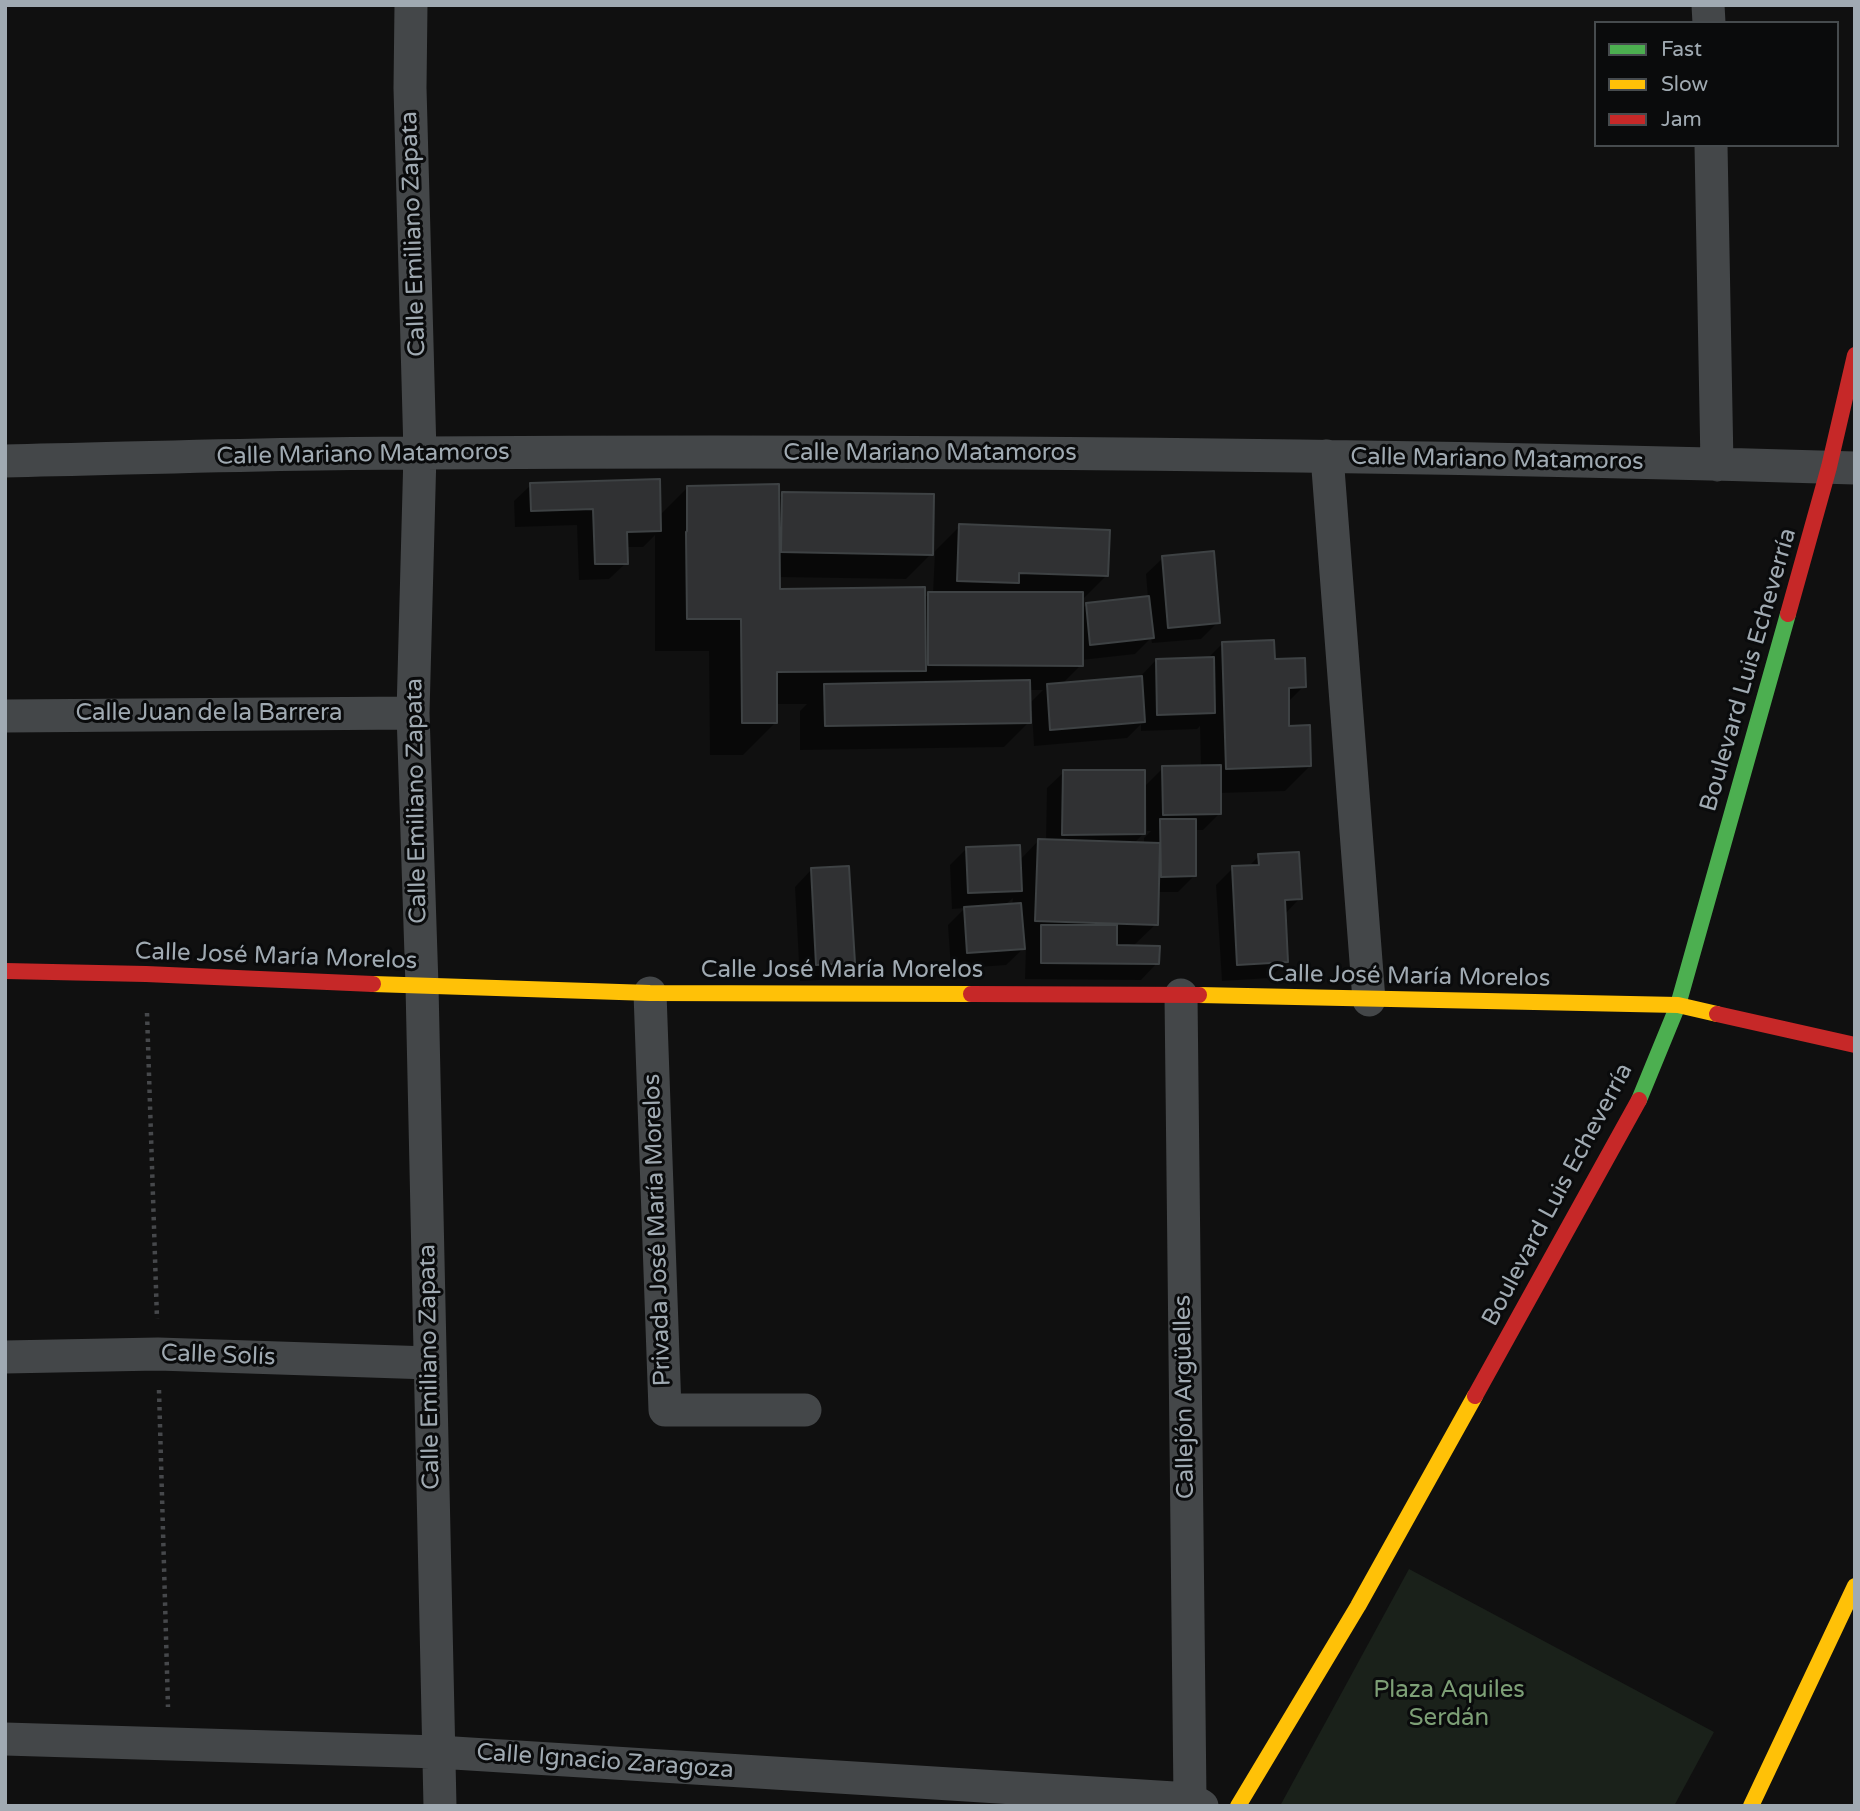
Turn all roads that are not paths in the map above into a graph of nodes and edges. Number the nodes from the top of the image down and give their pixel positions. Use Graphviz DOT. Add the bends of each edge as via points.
graph roads {
  1 [pos="411,5"];
  2 [pos="1711,147"];
  3 [pos="1855,355"];
  4 [pos="420,453"];
  5 [pos="1327,456"];
  6 [pos="5,461"];
  7 [pos="1717,465"];
  8 [pos="1842,467"];
  9 [pos="413,713"];
  10 [pos="5,716"];
  11 [pos="5,971"];
  12 [pos="422,986"];
  13 [pos="650,993"];
  14 [pos="1181,995"];
  15 [pos="1368,1000"];
  16 [pos="1678,1005"];
  17 [pos="1855,1045"];
  18 [pos="5,1357"];
  19 [pos="430,1363"];
  20 [pos="805,1410"];
  21 [pos="1855,1586"];
  22 [pos="5,1739"];
  23 [pos="438,1752"];
  24 [pos="1196,1802"];
  25 [pos="1756,1804"];
  26 [pos="440,1806"];
  27 [pos="1238,1806"];
  1 -- 4 [label="street, Calle Emiliano Zapata"];
  2 -- 7 [label="street"];
  3 -- 8 [label="street, Boulevard Luis Echeverría"];
  4 -- 5 [label="street, Calle Mariano Matamoros"];
  4 -- 6 [label="street, Calle Mariano Matamoros"];
  4 -- 9 [label="street, Calle Emiliano Zapata"];
  5 -- 7 [label="street, Calle Mariano Matamoros"];
  5 -- 15 [label="street"];
  7 -- 8 [label="street, Calle Mariano Matamoros"];
  8 -- 16 [label="street, Boulevard Luis Echeverría"];
  9 -- 10 [label="street, Calle Juan de la Barrera"];
  9 -- 12 [label="street, Calle Emiliano Zapata"];
  11 -- 12 [label="street, Calle José María Morelos"];
  12 -- 13 [label="street, Calle José María Morelos"];
  12 -- 19 [label="street, Calle Emiliano Zapata"];
  13 -- 14 [label="street, Calle José María Morelos"];
  13 -- 20 [label="street, Privada José María Morelos" via="665,1410"];
  14 -- 15 [label="street, Calle José María Morelos"];
  14 -- 24 [label="street, Callejón Argüelles"];
  15 -- 16 [label="street, Calle José María Morelos"];
  16 -- 17 [label="street, Calle José María Morelos"];
  16 -- 27 [label="street, Boulevard Luis Echeverría" via="1635,1109 1358,1606"];
  18 -- 19 [label="street, Calle Solís" via="158,1354"];
  19 -- 23 [label="street, Calle Emiliano Zapata"];
  21 -- 25 [label="street"];
  22 -- 23 [label="street, Calle Ignacio Zaragoza"];
  23 -- 24 [label="street, Calle Ignacio Zaragoza"];
  23 -- 26 [label="street, Calle Emiliano Zapata"];
}
